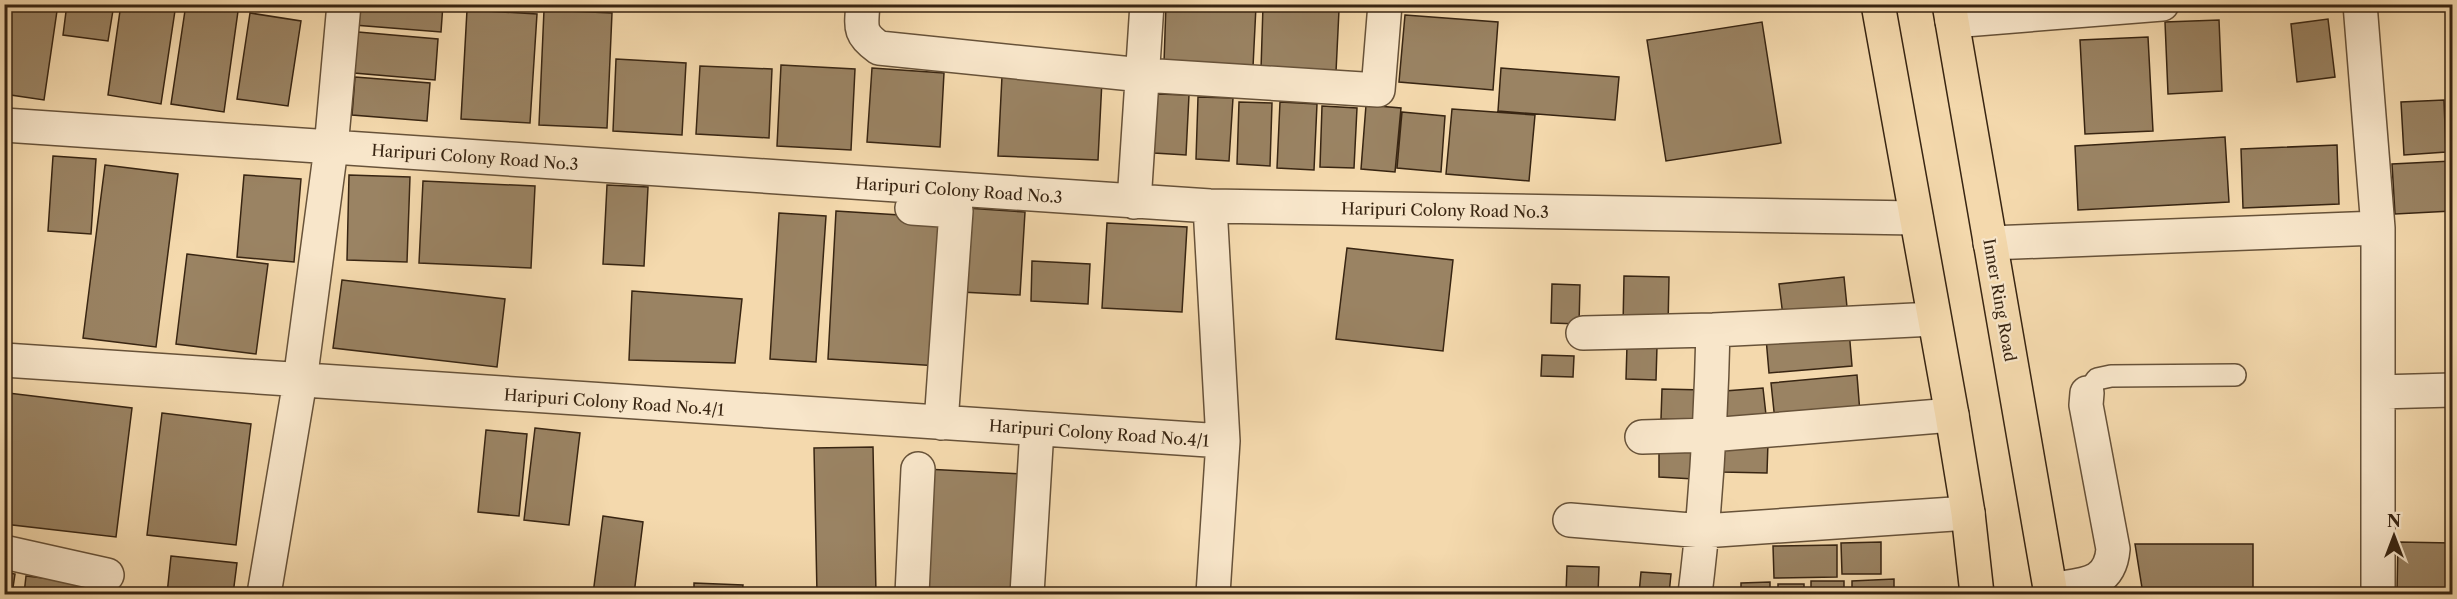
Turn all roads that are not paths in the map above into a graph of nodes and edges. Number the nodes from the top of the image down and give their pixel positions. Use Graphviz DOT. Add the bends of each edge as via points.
graph roads {
  1 [pos="344,4"];
  2 [pos="863,4"];
  3 [pos="1147,4"];
  4 [pos="1385,4"];
  5 [pos="1878,4"];
  6 [pos="2162,4"];
  7 [pos="2360,4"];
  8 [pos="1950,13"];
  9 [pos="1142,75"];
  10 [pos="4,125"];
  11 [pos="331,148"];
  12 [pos="956,200"];
  13 [pos="1134,201"];
  14 [pos="849,205"];
  15 [pos="1210,206"];
  16 [pos="1916,218"];
  17 [pos="2378,228"];
  18 [pos="1990,243"];
  19 [pos="1934,319"];
  20 [pos="1713,330"];
  21 [pos="1583,333"];
  22 [pos="4,360"];
  23 [pos="2235,375"];
  24 [pos="300,381"];
  25 [pos="2452,390"];
  26 [pos="2378,392"];
  27 [pos="2087,393"];
  28 [pos="1952,416"];
  29 [pos="941,423"];
  30 [pos="1037,429"];
  31 [pos="1710,435"];
  32 [pos="1642,437"];
  33 [pos="1223,441"];
  34 [pos="918,469"];
  35 [pos="1968,513"];
  36 [pos="1570,520"];
  37 [pos="1703,531"];
  38 [pos="4,552"];
  39 [pos="107,575"];
  40 [pos="2050,592"];
  41 [pos="264,594"];
  42 [pos="912,594"];
  43 [pos="1027,594"];
  44 [pos="1213,594"];
  45 [pos="1695,594"];
  46 [pos="1977,594"];
  47 [pos="2378,594"];
  1 -- 11 [label="street"];
  2 -- 9 [label="street" via="861,25 865,39 879,48"];
  3 -- 9 [label="street"];
  4 -- 9 [label="street" via="1378,90"];
  5 -- 16 [label="highway"];
  6 -- 8 [label="street"];
  7 -- 17 [label="street"];
  8 -- 18 [label="highway, Inner Ring Road"];
  9 -- 13 [label="street"];
  10 -- 11 [label="street, Haripuri Colony Road No.3"];
  11 -- 12 [label="street, Haripuri Colony Road No.3"];
  11 -- 24 [label="street"];
  12 -- 13 [label="street, Haripuri Colony Road No.3"];
  12 -- 14 [label="street"];
  12 -- 29 [label="street"];
  13 -- 15 [label="street, Haripuri Colony Road No.3"];
  15 -- 16 [label="street, Haripuri Colony Road No.3"];
  15 -- 33 [label="street"];
  16 -- 19 [label="highway"];
  17 -- 18 [label="street"];
  17 -- 26 [label="street"];
  18 -- 40 [label="highway, Inner Ring Road"];
  19 -- 20 [label="street"];
  19 -- 28 [label="highway"];
  20 -- 21 [label="street"];
  20 -- 31 [label="street"];
  22 -- 24 [label="street, Haripuri Colony Road No.4/1"];
  23 -- 27 [label="lane" via="2111,376 2097,380"];
  24 -- 29 [label="street, Haripuri Colony Road No.4/1"];
  24 -- 41 [label="street"];
  25 -- 26 [label="street"];
  26 -- 47 [label="street"];
  27 -- 40 [label="street" via="2113,549 2112,563 2106,574 2095,581"];
  28 -- 31 [label="street"];
  28 -- 35 [label="highway"];
  29 -- 30 [label="street, Haripuri Colony Road No.4/1"];
  30 -- 33 [label="street, Haripuri Colony Road No.4/1"];
  30 -- 43 [label="street"];
  31 -- 32 [label="street"];
  31 -- 37 [label="street"];
  33 -- 44 [label="street"];
  34 -- 42 [label="street"];
  35 -- 37 [label="street"];
  35 -- 46 [label="highway"];
  36 -- 37 [label="street"];
  37 -- 45 [label="street"];
  38 -- 39 [label="street"];
}
